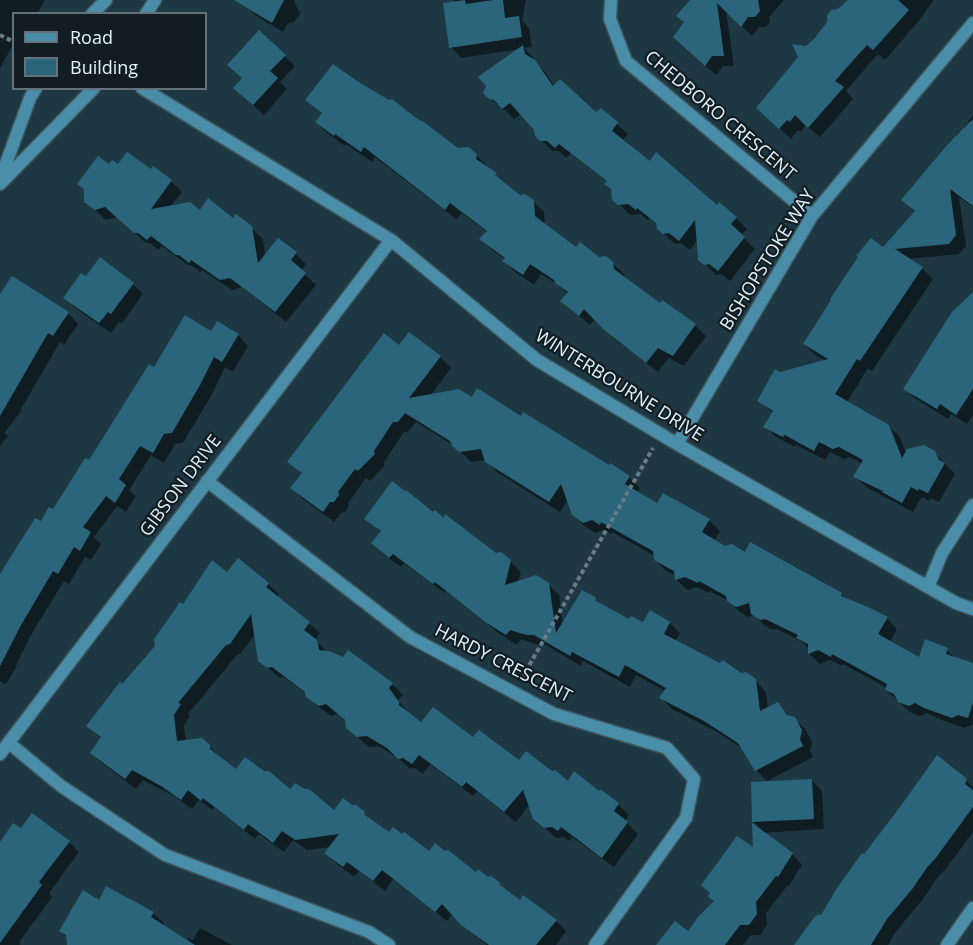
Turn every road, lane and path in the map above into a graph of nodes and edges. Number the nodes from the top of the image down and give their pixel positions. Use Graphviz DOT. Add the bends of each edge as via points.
graph roads {
  1 [pos="106,0"];
  2 [pos="611,0"];
  3 [pos="94,12"];
  4 [pos="973,23"];
  5 [pos="35,90"];
  6 [pos="92,90"];
  7 [pos="145,90"];
  8 [pos="0,180"];
  9 [pos="0,184"];
  10 [pos="812,216"];
  11 [pos="391,240"];
  12 [pos="661,434"];
  13 [pos="677,444"];
  14 [pos="207,482"];
  15 [pos="973,505"];
  16 [pos="928,587"];
  17 [pos="973,609"];
  18 [pos="514,692"];
  19 [pos="9,743"];
  20 [pos="0,754"];
  21 [pos="973,908"];
  22 [pos="389,945"];
  23 [pos="595,945"];
  24 [pos="947,945"];
  1 -- 3 [label="street"];
  2 -- 10 [label="street, CHEDBORO CRESCENT" via="610,19 626,61"];
  4 -- 10 [label="street, BISHOPSTOKE WAY"];
  5 -- 8 [label="street"];
  6 -- 9 [label="street"];
  7 -- 11 [label="street, WINTERBOURNE DRIVE"];
  10 -- 13 [label="street, BISHOPSTOKE WAY"];
  11 -- 12 [label="street, WINTERBOURNE DRIVE" via="537,360"];
  11 -- 14 [label="street, GIBSON DRIVE"];
  12 -- 13 [label="street, WINTERBOURNE DRIVE"];
  12 -- 18 [label="path"];
  13 -- 16 [label="street, WINTERBOURNE DRIVE"];
  14 -- 18 [label="street, HARDY CRESCENT" via="410,636"];
  14 -- 19 [label="street, GIBSON DRIVE"];
  15 -- 16 [label="street" via="942,553"];
  16 -- 17 [label="street, WINTERBOURNE DRIVE"];
  18 -- 23 [label="street, HARDY CRESCENT" via="554,714 667,748 694,779 686,818"];
  19 -- 20 [label="street, GIBSON DRIVE"];
  19 -- 22 [label="street" via="61,786 165,855 369,932"];
  21 -- 24 [label="street"];
}
